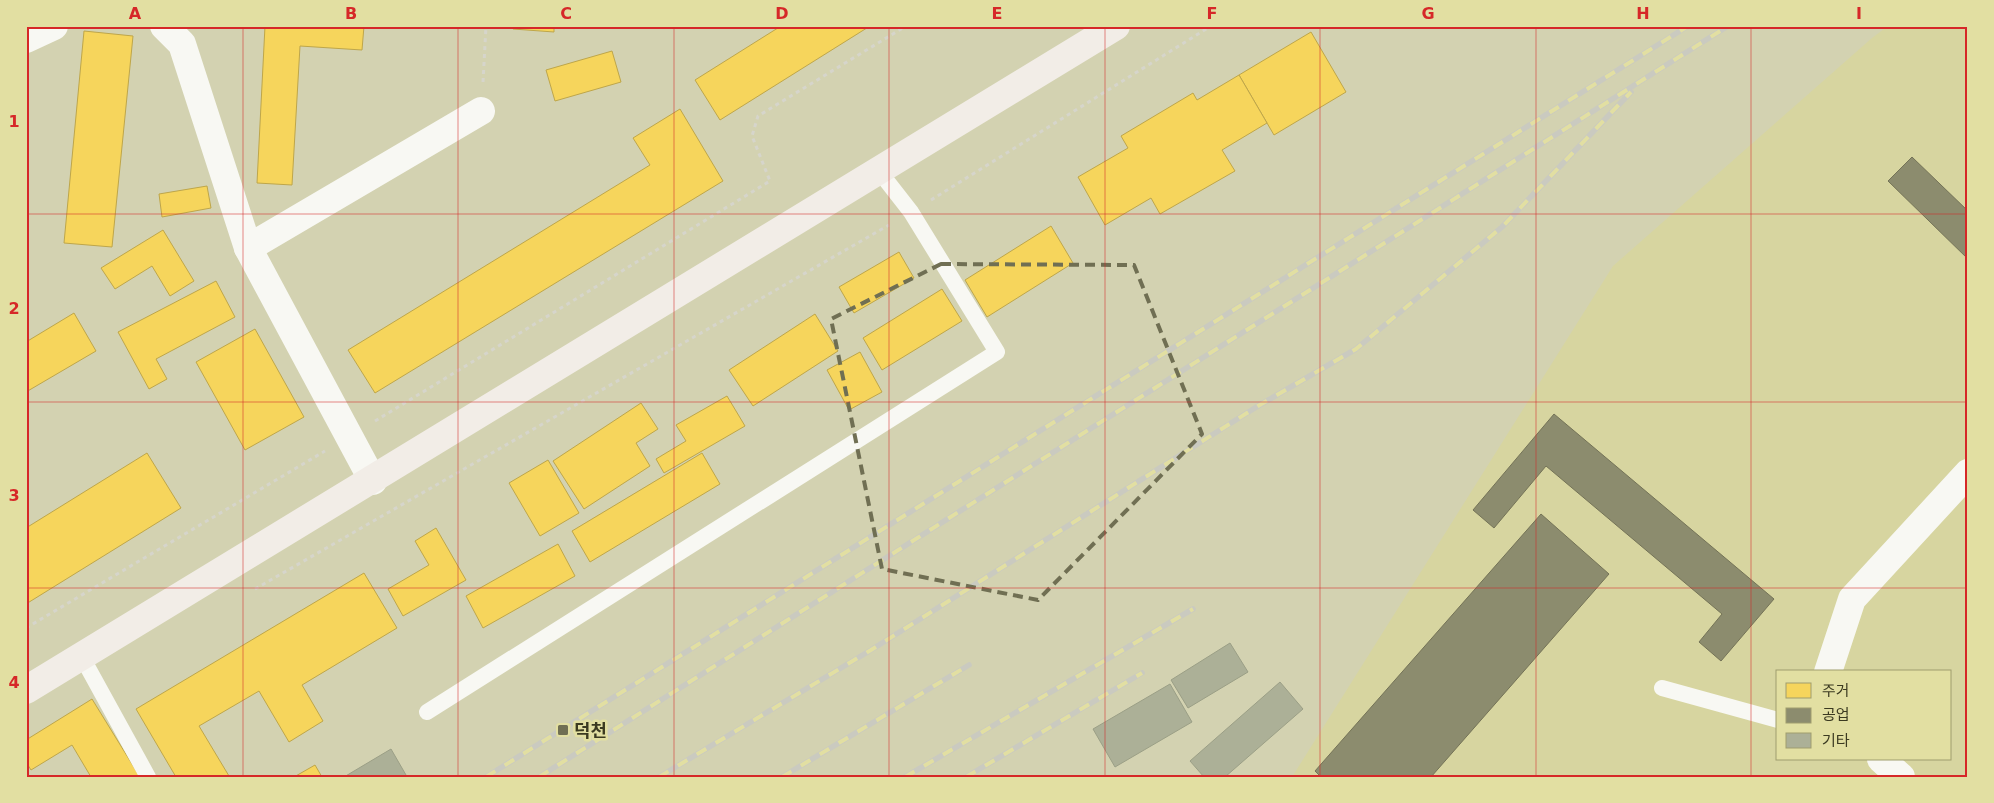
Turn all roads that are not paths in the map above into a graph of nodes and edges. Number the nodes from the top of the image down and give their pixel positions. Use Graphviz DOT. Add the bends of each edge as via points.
graph roads {
  1 [pos="54,26"];
  2 [pos="164,26"];
  3 [pos="1116,26"];
  4 [pos="26,39"];
  5 [pos="482,110"];
  6 [pos="879,172"];
  7 [pos="248,248"];
  8 [pos="1968,473"];
  9 [pos="373,481"];
  10 [pos="82,657"];
  11 [pos="1829,670"];
  12 [pos="1662,688"];
  13 [pos="26,690"];
  14 [pos="427,712"];
  15 [pos="1776,719"];
  16 [pos="1882,760"];
  17 [pos="148,777"];
  18 [pos="1901,777"];
  1 -- 4 [label="street"];
  2 -- 7 [label="street" via="182,44"];
  3 -- 6 [label="main road"];
  5 -- 7 [label="street"];
  6 -- 9 [label="main road"];
  6 -- 14 [label="lane" via="911,212 997,352"];
  7 -- 9 [label="street"];
  8 -- 11 [label="street" via="1852,599"];
  9 -- 10 [label="main road"];
  10 -- 13 [label="main road"];
  10 -- 17 [label="lane"];
  12 -- 15 [label="lane"];
  16 -- 18 [label="street"];
}
